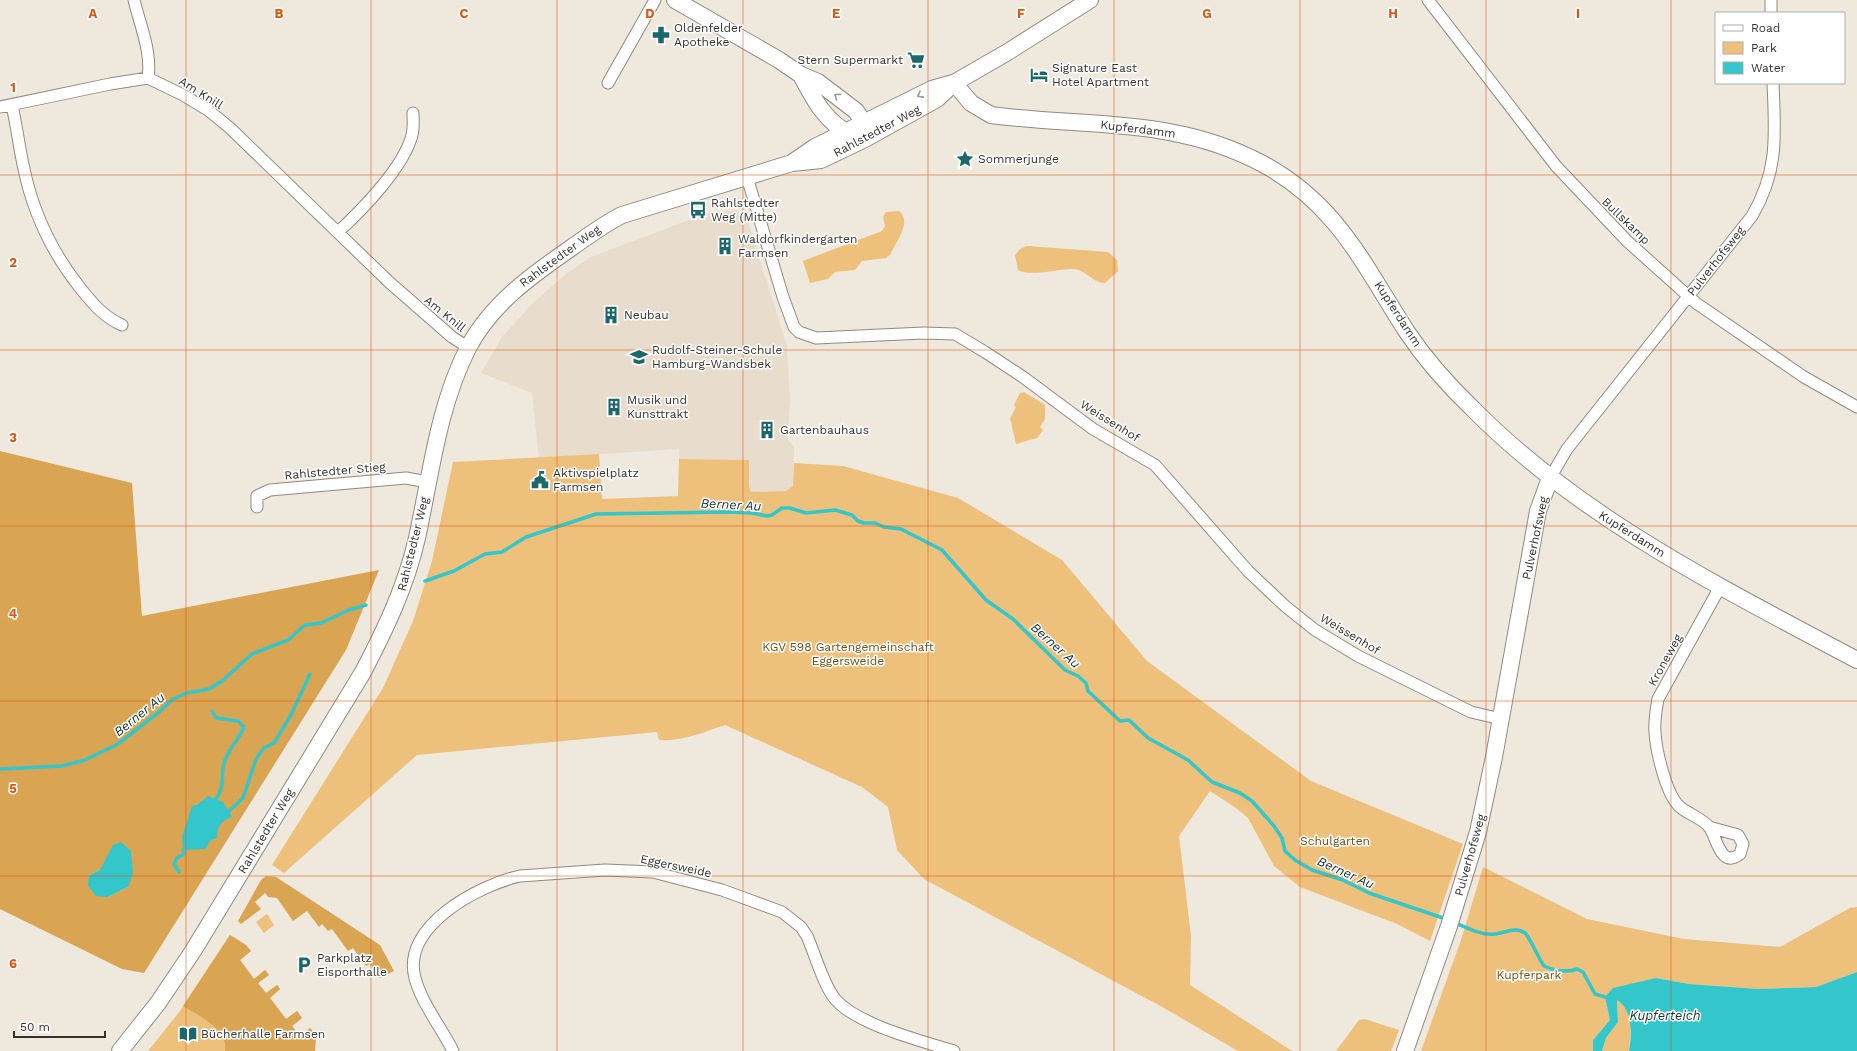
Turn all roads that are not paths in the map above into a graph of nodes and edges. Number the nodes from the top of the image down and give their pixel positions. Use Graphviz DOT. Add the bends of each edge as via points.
graph roads {
  1 [pos="134,0"];
  2 [pos="655,0"];
  3 [pos="675,0"];
  4 [pos="1090,0"];
  5 [pos="1428,0"];
  6 [pos="1771,0"];
  7 [pos="1771,12"];
  8 [pos="801,75"];
  9 [pos="148,78"];
  10 [pos="608,83"];
  11 [pos="954,83"];
  12 [pos="1773,84"];
  13 [pos="3,104"];
  14 [pos="413,113"];
  15 [pos="828,119"];
  16 [pos="844,132"];
  17 [pos="867,132"];
  18 [pos="815,147"];
  19 [pos="792,163"];
  20 [pos="747,177"];
  21 [pos="338,232"];
  22 [pos="1688,296"];
  23 [pos="122,325"];
  24 [pos="469,348"];
  25 [pos="1857,407"];
  26 [pos="1550,478"];
  27 [pos="428,482"];
  28 [pos="257,507"];
  29 [pos="1720,587"];
  30 [pos="1857,660"];
  31 [pos="1501,719"];
  32 [pos="1709,827"];
  33 [pos="120,1051"];
  34 [pos="453,1051"];
  35 [pos="954,1051"];
  36 [pos="1405,1051"];
  1 -- 9 [label="street" via="148,57"];
  2 -- 10 [label="street"];
  3 -- 8 [label="street"];
  4 -- 11 [label="street, Rahlstedter Weg"];
  5 -- 22 [label="street, Bullskamp" via="1556,166 1627,241"];
  6 -- 7 [label="street"];
  8 -- 15 [label="street"];
  17 -- 8 [label="street, one-way" via="856,111 818,82"];
  9 -- 13 [label="street"];
  9 -- 21 [label="street, Am Knill" via="208,110"];
  11 -- 17 [label="street, Rahlstedter Weg" via="932,89"];
  11 -- 26 [label="street, Kupferdamm" via="970,103 991,115 1170,131 1242,154 1276,171 1321,207 1338,226 1376,279 1408,334 1450,384 1491,427"];
  12 -- 22 [label="street, Pulverhofsweg" via="1773,158 1767,186 1752,216"];
  13 -- 23 [label="street" via="32,200 45,231 62,262 91,301 109,320"];
  14 -- 21 [label="street" via="412,135 394,170 372,198"];
  15 -- 16 [label="street"];
  15 -- 18 [label="street"];
  16 -- 17 [label="street, Rahlstedter Weg"];
  16 -- 18 [label="street, Rahlstedter Weg"];
  17 -- 19 [label="street, Rahlstedter Weg" via="822,160"];
  18 -- 19 [label="street, Rahlstedter Weg"];
  19 -- 20 [label="street, Rahlstedter Weg"];
  20 -- 24 [label="street, Rahlstedter Weg" via="622,215 606,223 521,284 496,309"];
  20 -- 31 [label="street, Weissenhof" via="783,297 794,327 799,332 816,338 955,334 1010,369 1093,429 1155,465 1248,571 1315,630 1358,656 1471,712"];
  21 -- 24 [label="street, Am Knill" via="423,313"];
  22 -- 25 [label="street, Bullskamp" via="1804,377"];
  22 -- 26 [label="street, Pulverhofsweg" via="1567,449"];
  24 -- 27 [label="street, Rahlstedter Weg" via="458,371 439,430"];
  26 -- 29 [label="street, Kupferdamm" via="1614,524"];
  26 -- 31 [label="street, Pulverhofsweg" via="1538,511"];
  27 -- 28 [label="street, Rahlstedter Stieg" via="406,478 270,490 257,496"];
  27 -- 33 [label="street, Rahlstedter Weg" via="417,539 400,596 363,672 200,939 158,1003"];
  29 -- 30 [label="street, Kupferdamm"];
  29 -- 32 [label="street, Kroneweg" via="1658,698 1655,716 1655,734 1669,790 1679,806"];
  31 -- 36 [label="street, Pulverhofsweg" via="1478,832 1451,920"];
  34 -- 35 [label="street, Eggersweide" via="418,986 414,970 418,945 440,917 462,898 505,879 630,870 653,872 722,890 782,912 804,932 835,999 847,1010 882,1027"];
}
